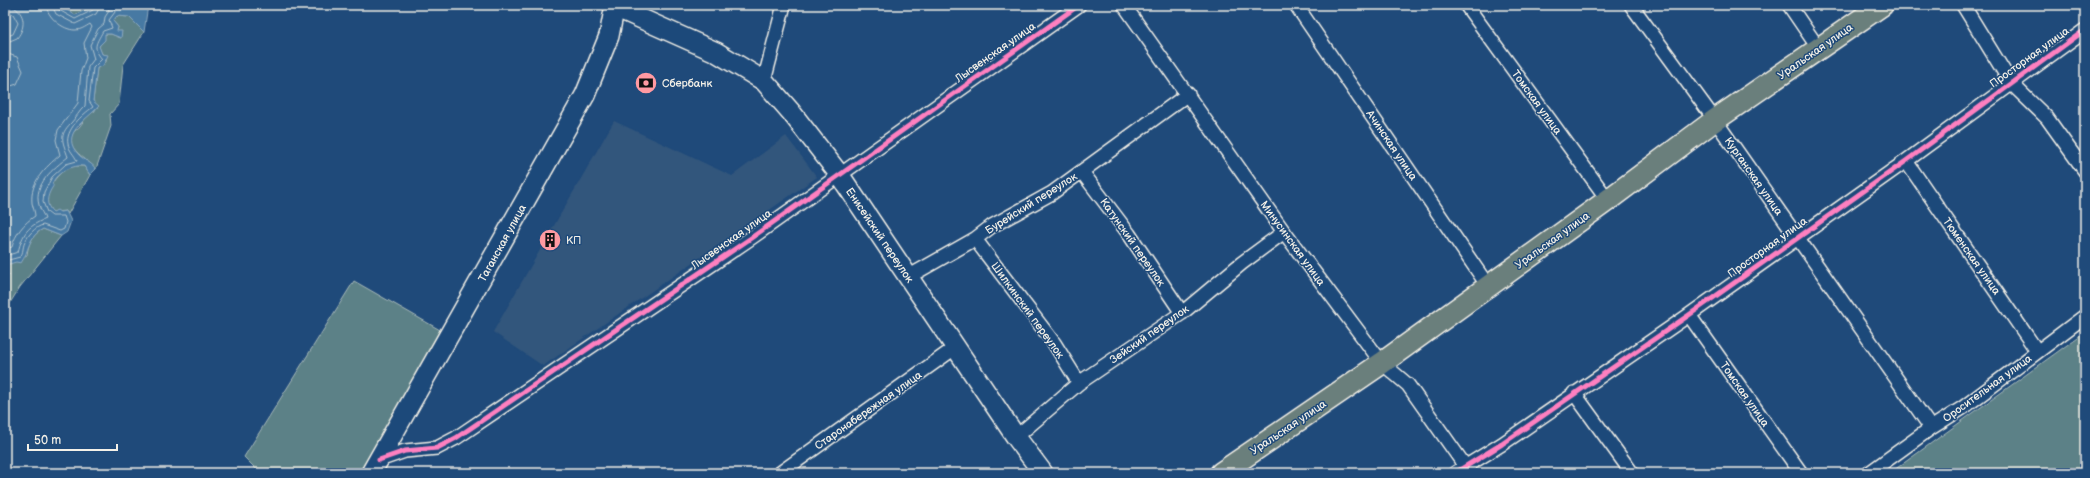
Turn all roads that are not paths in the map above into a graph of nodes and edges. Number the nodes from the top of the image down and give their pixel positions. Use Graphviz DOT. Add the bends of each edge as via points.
graph roads {
  1 [pos="784,5"];
  2 [pos="1079,5"];
  3 [pos="1124,5"];
  4 [pos="1296,5"];
  5 [pos="1466,5"];
  6 [pos="1631,5"];
  7 [pos="1790,5"];
  8 [pos="1882,5"];
  9 [pos="1963,5"];
  10 [pos="615,6"];
  11 [pos="2085,30"];
  12 [pos="1819,48"];
  13 [pos="764,81"];
  14 [pos="2011,83"];
  15 [pos="1188,94"];
  16 [pos="1715,120"];
  17 [pos="1906,161"];
  18 [pos="2085,171"];
  19 [pos="1082,172"];
  20 [pos="839,174"];
  21 [pos="1608,200"];
  22 [pos="1284,232"];
  23 [pos="1797,238"];
  24 [pos="975,239"];
  25 [pos="908,277"];
  26 [pos="1488,286"];
  27 [pos="1182,313"];
  28 [pos="1689,315"];
  29 [pos="2085,316"];
  30 [pos="956,347"];
  31 [pos="2037,351"];
  32 [pos="1382,363"];
  33 [pos="1079,383"];
  34 [pos="1574,393"];
  35 [pos="1931,428"];
  36 [pos="1016,437"];
  37 [pos="375,466"];
  38 [pos="1463,471"];
  39 [pos="780,473"];
  40 [pos="1043,473"];
  41 [pos="1221,473"];
  42 [pos="1632,473"];
  43 [pos="1801,473"];
  44 [pos="1869,473"];
  1 -- 13 [label="street"];
  2 -- 20 [label="street, Лысвенская улица"];
  3 -- 15 [label="street, Минусинская улица"];
  4 -- 26 [label="street, Ачинская улица"];
  5 -- 21 [label="street, Томская улица"];
  6 -- 16 [label="street, Курганская улица"];
  7 -- 12 [label="street"];
  8 -- 12 [label="main road, Уральская улица"];
  9 -- 14 [label="street"];
  10 -- 13 [label="street, Енисейский переулок" via="716,52"];
  10 -- 37 [label="street, Таганская улица" via="609,36 585,95"];
  11 -- 14 [label="street, Просторная улица"];
  12 -- 16 [label="main road, Уральская улица"];
  13 -- 20 [label="street, Енисейский переулок" via="792,112"];
  14 -- 17 [label="street, Просторная улица"];
  14 -- 18 [label="street" via="2047,118"];
  15 -- 19 [label="street, Бурейский переулок"];
  15 -- 22 [label="street, Минусинская улица"];
  16 -- 21 [label="main road, Уральская улица"];
  16 -- 23 [label="street, Курганская улица"];
  17 -- 23 [label="street, Просторная улица"];
  17 -- 31 [label="street, Тюменская улица"];
  19 -- 24 [label="street, Бурейский переулок"];
  19 -- 27 [label="street, Катунский переулок" via="1129,234"];
  20 -- 25 [label="street, Енисейский переулок"];
  20 -- 37 [label="street, Лысвенская улица" via="738,247 456,438 437,448 405,451"];
  21 -- 26 [label="main road, Уральская улица"];
  22 -- 27 [label="street, Зейский переулок"];
  22 -- 32 [label="street, Минусинская улица"];
  23 -- 28 [label="street, Просторная улица"];
  23 -- 35 [label="street, Курганская улица"];
  24 -- 25 [label="street, Бурейский переулок"];
  24 -- 33 [label="street, Шилкинский переулок" via="1054,343"];
  25 -- 30 [label="street, Енисейский переулок"];
  26 -- 32 [label="main road, Уральская улица"];
  27 -- 33 [label="street, Зейский переулок"];
  28 -- 34 [label="street, Просторная улица"];
  28 -- 43 [label="street, Томская улица"];
  29 -- 31 [label="street, Оросительная улица"];
  30 -- 36 [label="street, Енисейский переулок"];
  30 -- 39 [label="street, Старонабережная улица"];
  31 -- 35 [label="street, Оросительная улица" via="1964,407"];
  32 -- 38 [label="street, Минусинская улица" via="1408,385"];
  32 -- 41 [label="main road, Уральская улица"];
  33 -- 36 [label="street, Зейский переулок"];
  34 -- 38 [label="street, Просторная улица"];
  34 -- 42 [label="street"];
  35 -- 44 [label="street, Оросительная улица"];
  36 -- 40 [label="street, Енисейский переулок"];
}
